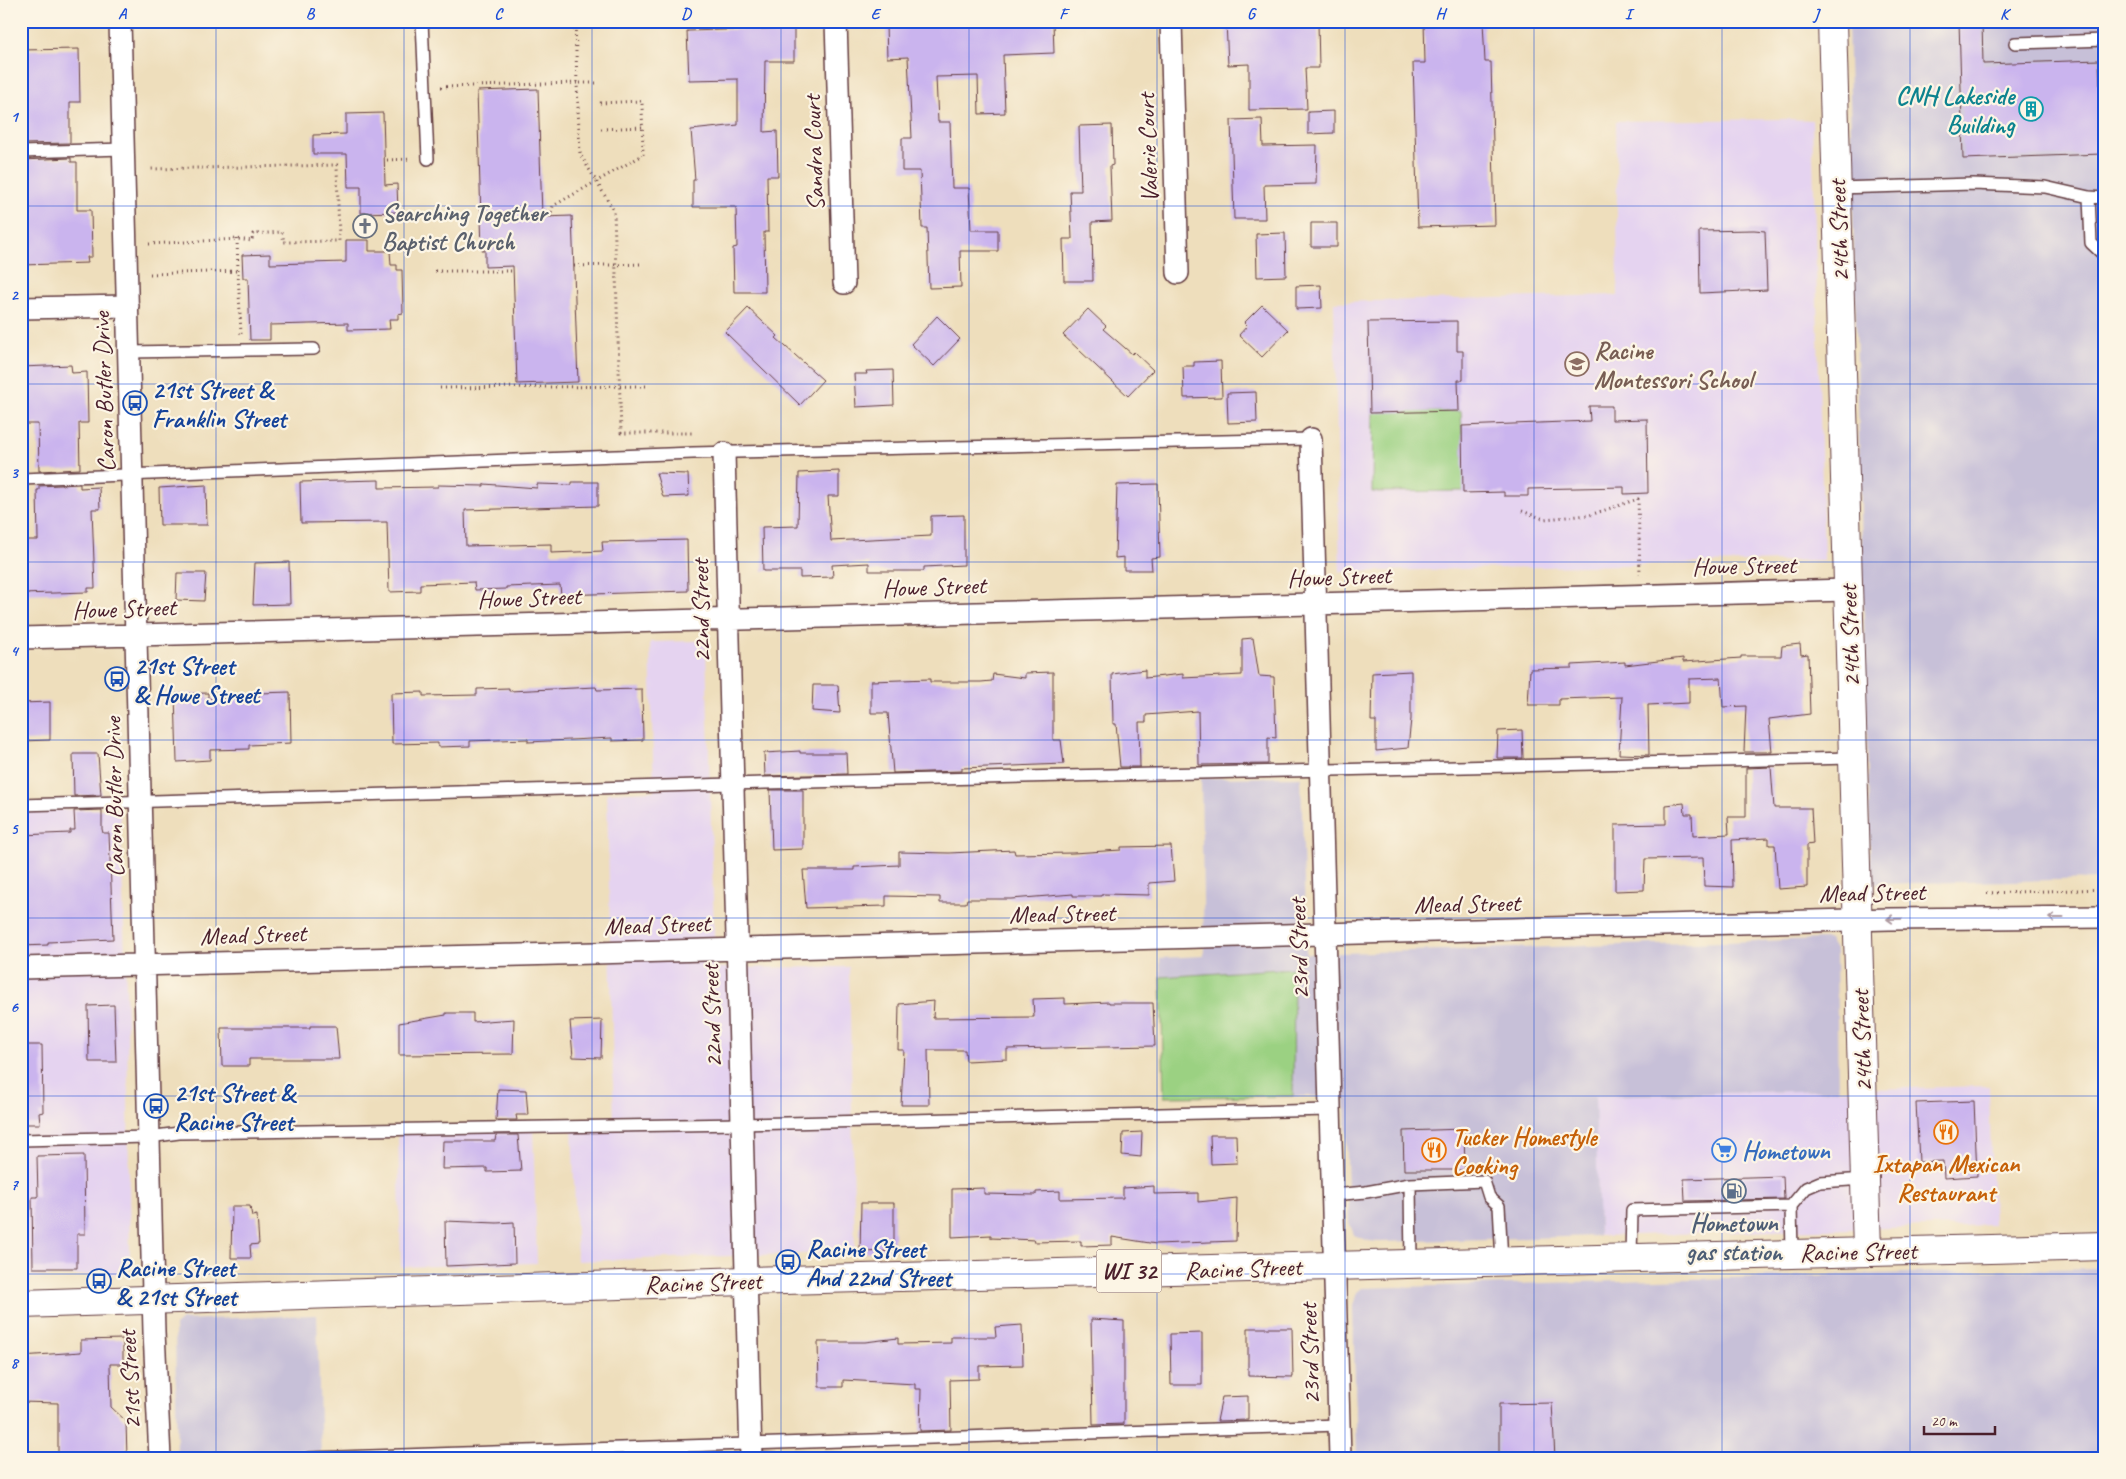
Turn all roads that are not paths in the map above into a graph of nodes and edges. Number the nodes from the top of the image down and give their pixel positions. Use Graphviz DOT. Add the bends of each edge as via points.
graph roads {
  1 [pos="120,21"];
  2 [pos="422,21"];
  3 [pos="836,21"];
  4 [pos="1171,21"];
  5 [pos="1832,21"];
  6 [pos="2105,40"];
  7 [pos="2015,43"];
  8 [pos="124,149"];
  9 [pos="21,152"];
  10 [pos="428,159"];
  11 [pos="1837,188"];
  12 [pos="2089,197"];
  13 [pos="2105,198"];
  14 [pos="2105,256"];
  15 [pos="1178,273"];
  16 [pos="844,283"];
  17 [pos="128,306"];
  18 [pos="21,308"];
  19 [pos="314,349"];
  20 [pos="129,352"];
  21 [pos="1311,439"];
  22 [pos="724,453"];
  23 [pos="132,476"];
  24 [pos="21,479"];
  25 [pos="1848,590"];
  26 [pos="1316,604"];
  27 [pos="728,619"];
  28 [pos="136,635"];
  29 [pos="21,638"];
  30 [pos="1853,758"];
  31 [pos="1321,770"];
  32 [pos="733,784"];
  33 [pos="140,802"];
  34 [pos="21,805"];
  35 [pos="2105,917"];
  36 [pos="1857,920"];
  37 [pos="1325,934"];
  38 [pos="737,949"];
  39 [pos="145,965"];
  40 [pos="21,968"];
  41 [pos="1330,1110"];
  42 [pos="742,1124"];
  43 [pos="149,1137"];
  44 [pos="21,1140"];
  45 [pos="1865,1179"];
  46 [pos="1410,1184"];
  47 [pos="1332,1195"];
  48 [pos="1791,1206"];
  49 [pos="2105,1246"];
  50 [pos="1867,1251"];
  51 [pos="1792,1253"];
  52 [pos="1631,1257"];
  53 [pos="1502,1261"];
  54 [pos="1411,1263"];
  55 [pos="1334,1265"];
  56 [pos="746,1281"];
  57 [pos="153,1301"];
  58 [pos="21,1304"];
  59 [pos="1339,1425"];
  60 [pos="751,1450"];
  61 [pos="160,1458"];
  62 [pos="309,1458"];
  63 [pos="1340,1458"];
  1 -- 8 [label="street, Caron Butler Drive"];
  2 -- 10 [label="lane"];
  3 -- 16 [label="street, Sandra Court"];
  4 -- 15 [label="street, Valerie Court"];
  5 -- 11 [label="main road, 24th Street"];
  6 -- 7 [label="lane"];
  8 -- 9 [label="lane"];
  8 -- 17 [label="street, Caron Butler Drive"];
  11 -- 12 [label="lane" via="2000,185 2044,187"];
  11 -- 25 [label="main road, 24th Street"];
  12 -- 13 [label="lane"];
  12 -- 14 [label="lane" via="2090,244"];
  17 -- 18 [label="street"];
  17 -- 20 [label="street, Caron Butler Drive"];
  19 -- 20 [label="lane"];
  20 -- 23 [label="street, Caron Butler Drive"];
  21 -- 22 [label="lane"];
  21 -- 26 [label="street, 23rd Street"];
  22 -- 23 [label="lane"];
  22 -- 27 [label="street, 22nd Street"];
  23 -- 24 [label="lane"];
  23 -- 28 [label="street, Caron Butler Drive"];
  25 -- 26 [label="street, Howe Street"];
  25 -- 30 [label="main road, 24th Street"];
  26 -- 27 [label="street, Howe Street"];
  26 -- 31 [label="street, 23rd Street"];
  27 -- 28 [label="street, Howe Street"];
  27 -- 32 [label="street, 22nd Street"];
  28 -- 29 [label="street, Howe Street"];
  28 -- 33 [label="street, Caron Butler Drive"];
  30 -- 31 [label="lane"];
  30 -- 36 [label="main road, 24th Street"];
  31 -- 32 [label="lane"];
  31 -- 37 [label="street, 23rd Street"];
  32 -- 33 [label="lane"];
  32 -- 38 [label="street, 22nd Street"];
  33 -- 34 [label="lane"];
  33 -- 39 [label="street, Caron Butler Drive"];
  35 -- 36 [label="street, Mead Street, one-way"];
  36 -- 37 [label="street, Mead Street"];
  36 -- 45 [label="main road, 24th Street"];
  37 -- 38 [label="street, Mead Street"];
  37 -- 41 [label="street, 23rd Street"];
  38 -- 39 [label="street, Mead Street"];
  38 -- 42 [label="street, 22nd Street"];
  39 -- 40 [label="street, Mead Street"];
  39 -- 43 [label="street, Caron Butler Drive"];
  41 -- 42 [label="lane"];
  41 -- 47 [label="street, 23rd Street"];
  42 -- 43 [label="lane" via="179,1133"];
  42 -- 56 [label="street, 22nd Street"];
  43 -- 44 [label="lane"];
  43 -- 57 [label="street, Caron Butler Drive"];
  45 -- 48 [label="lane" via="1820,1182 1806,1188"];
  45 -- 50 [label="main road, 24th Street"];
  46 -- 47 [label="lane"];
  46 -- 53 [label="lane" via="1484,1181 1489,1197 1499,1206"];
  46 -- 54 [label="lane"];
  47 -- 55 [label="street, 23rd Street"];
  48 -- 51 [label="lane"];
  48 -- 52 [label="lane" via="1632,1210"];
  49 -- 50 [label="main road, Racine Street / WI 32"];
  50 -- 51 [label="main road, Racine Street / WI 32"];
  51 -- 52 [label="main road, Racine Street / WI 32"];
  52 -- 53 [label="main road, Racine Street / WI 32"];
  53 -- 54 [label="main road, Racine Street / WI 32"];
  54 -- 55 [label="main road, Racine Street / WI 32"];
  55 -- 56 [label="main road, Racine Street / WI 32"];
  55 -- 59 [label="street, 23rd Street"];
  56 -- 57 [label="main road, Racine Street / WI 32"];
  56 -- 60 [label="street, 22nd Street"];
  57 -- 58 [label="main road, Racine Street / WI 32"];
  57 -- 61 [label="street, 21st Street"];
  59 -- 60 [label="lane"];
  59 -- 63 [label="street, 23rd Street"];
  60 -- 62 [label="lane"];
}
